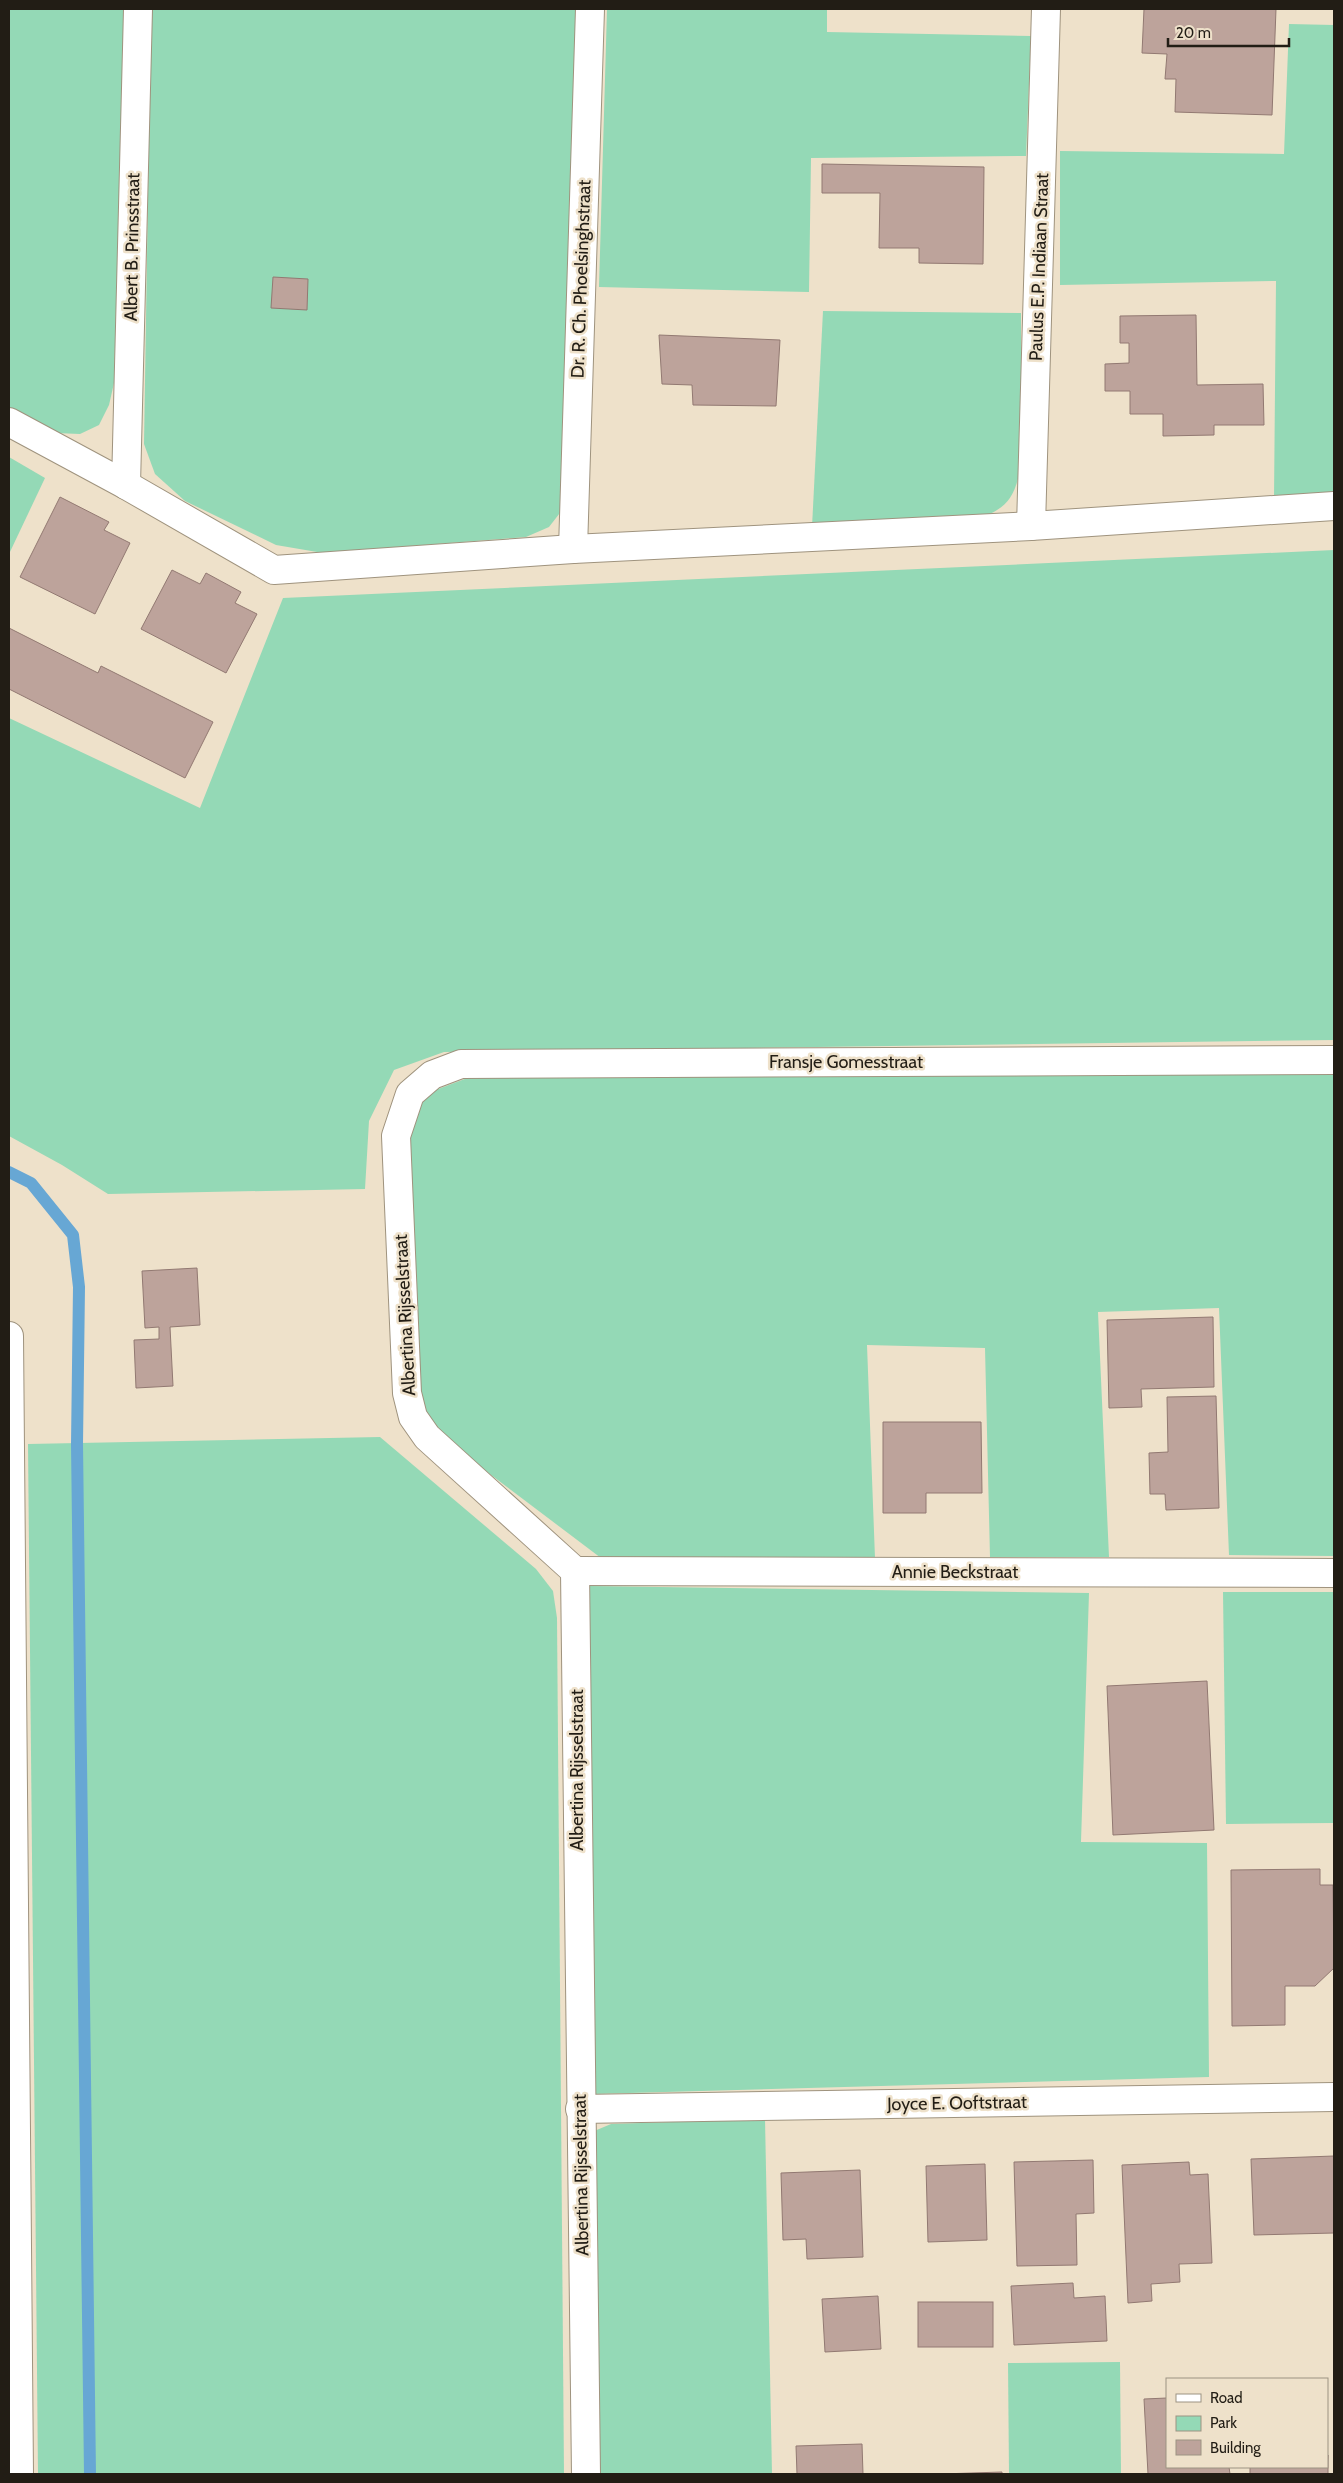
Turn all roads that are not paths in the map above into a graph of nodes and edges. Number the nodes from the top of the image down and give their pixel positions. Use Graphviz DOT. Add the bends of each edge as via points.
graph roads {
  1 [pos="138,9"];
  2 [pos="590,9"];
  3 [pos="1046,9"];
  4 [pos="9,422"];
  5 [pos="126,485"];
  6 [pos="1334,506"];
  7 [pos="1031,526"];
  8 [pos="573,549"];
  9 [pos="1334,1060"];
  10 [pos="396,1136"];
  11 [pos="9,1336"];
  12 [pos="575,1571"];
  13 [pos="1334,1573"];
  14 [pos="10,1767"];
  15 [pos="1334,2097"];
  16 [pos="580,2109"];
  17 [pos="19,2474"];
  18 [pos="586,2474"];
  1 -- 5 [label="street, Albert B. Prinsstraat"];
  2 -- 8 [label="street, Dr. R. Ch. Phoelsinghstraat"];
  3 -- 7 [label="street, Paulus E.P. Indiaan Straat"];
  4 -- 5 [label="street"];
  5 -- 8 [label="street" via="274,570"];
  6 -- 7 [label="street"];
  7 -- 8 [label="street"];
  9 -- 10 [label="street, Fransje Gomesstraat" via="461,1064 432,1075 410,1094"];
  10 -- 12 [label="street, Albertina Rijsselstraat" via="407,1393 413,1417 427,1437"];
  11 -- 14 [label="street"];
  12 -- 13 [label="street, Annie Beckstraat"];
  12 -- 16 [label="street, Albertina Rijsselstraat"];
  14 -- 17 [label="street"];
  15 -- 16 [label="street, Joyce E. Ooftstraat"];
  16 -- 18 [label="street, Albertina Rijsselstraat"];
}
